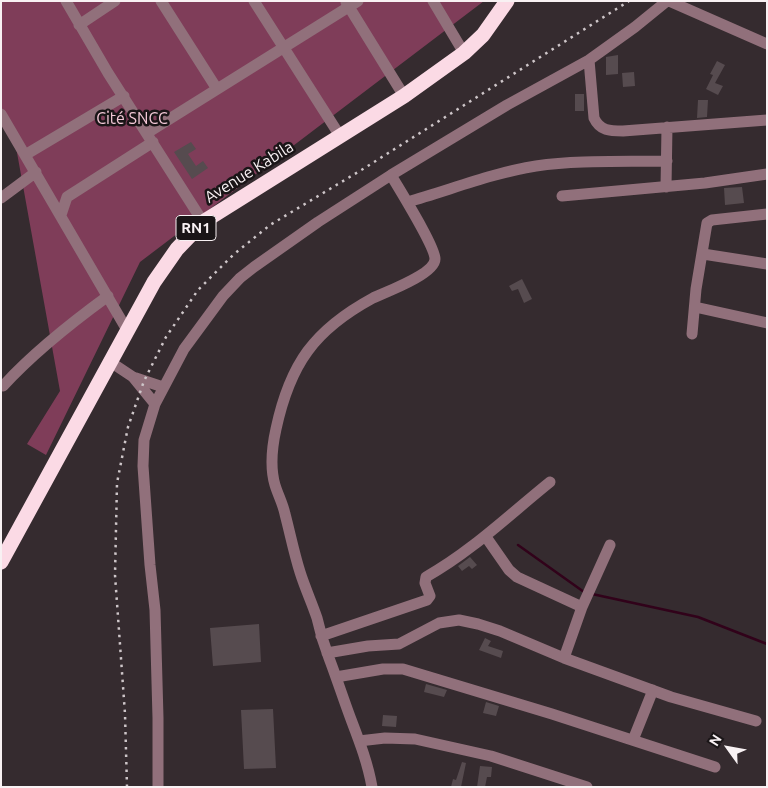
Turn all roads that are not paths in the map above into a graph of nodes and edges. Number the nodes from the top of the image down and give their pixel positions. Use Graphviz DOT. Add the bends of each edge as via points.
graph roads {
  1 [pos="66,1"];
  2 [pos="115,1"];
  3 [pos="161,1"];
  4 [pos="254,1"];
  5 [pos="434,1"];
  6 [pos="507,1"];
  7 [pos="668,1"];
  8 [pos="351,3"];
  9 [pos="79,25"];
  10 [pos="767,44"];
  11 [pos="284,49"];
  12 [pos="464,53"];
  13 [pos="589,60"];
  14 [pos="216,89"];
  15 [pos="124,96"];
  16 [pos="404,96"];
  17 [pos="1,114"];
  18 [pos="767,120"];
  19 [pos="667,127"];
  20 [pos="340,136"];
  21 [pos="150,137"];
  22 [pos="25,155"];
  23 [pos="667,161"];
  24 [pos="36,172"];
  25 [pos="767,174"];
  26 [pos="391,175"];
  27 [pos="666,187"];
  28 [pos="50,196"];
  29 [pos="562,196"];
  30 [pos="66,197"];
  31 [pos="1,198"];
  32 [pos="407,202"];
  33 [pos="767,214"];
  34 [pos="61,215"];
  35 [pos="203,222"];
  36 [pos="703,254"];
  37 [pos="767,264"];
  38 [pos="108,296"];
  39 [pos="695,307"];
  40 [pos="767,323"];
  41 [pos="127,330"];
  42 [pos="692,334"];
  43 [pos="109,362"];
  44 [pos="133,377"];
  45 [pos="3,386"];
  46 [pos="163,388"];
  47 [pos="155,404"];
  48 [pos="550,482"];
  49 [pos="486,537"];
  50 [pos="610,545"];
  51 [pos="1,562"];
  52 [pos="582,607"];
  53 [pos="321,636"];
  54 [pos="327,653"];
  55 [pos="564,658"];
  56 [pos="336,678"];
  57 [pos="654,690"];
  58 [pos="756,721"];
  59 [pos="633,740"];
  60 [pos="359,741"];
  61 [pos="715,767"];
  62 [pos="158,787"];
  63 [pos="372,787"];
  64 [pos="588,787"];
  1 -- 9 [label="street"];
  2 -- 9 [label="street"];
  3 -- 14 [label="street"];
  4 -- 11 [label="street"];
  5 -- 12 [label="street"];
  6 -- 12 [label="highway, Avenue Kabila / RN1"];
  7 -- 10 [label="street"];
  7 -- 13 [label="street"];
  8 -- 11 [label="street"];
  8 -- 16 [label="street"];
  9 -- 15 [label="street"];
  11 -- 14 [label="street"];
  11 -- 20 [label="street"];
  12 -- 16 [label="highway, Avenue Kabila / RN1"];
  13 -- 19 [label="street" via="594,118 599,127 608,131"];
  13 -- 26 [label="street"];
  14 -- 21 [label="street"];
  15 -- 21 [label="street"];
  15 -- 22 [label="street"];
  16 -- 20 [label="highway, Avenue Kabila / RN1"];
  17 -- 22 [label="street"];
  18 -- 19 [label="street"];
  19 -- 23 [label="street"];
  20 -- 35 [label="highway, Avenue Kabila / RN1"];
  21 -- 30 [label="street"];
  21 -- 35 [label="street"];
  22 -- 24 [label="street"];
  23 -- 27 [label="street"];
  23 -- 32 [label="street" via="536,166"];
  24 -- 28 [label="street"];
  24 -- 31 [label="street"];
  25 -- 27 [label="street"];
  26 -- 32 [label="street"];
  26 -- 46 [label="street" via="240,278 184,349"];
  27 -- 29 [label="street"];
  28 -- 30 [label="street"];
  28 -- 34 [label="street"];
  30 -- 34 [label="street"];
  32 -- 53 [label="street" via="432,250 434,264 349,313 326,330 304,354 291,379 275,431 272,455 275,483"];
  33 -- 36 [label="street" via="709,221 705,229"];
  34 -- 38 [label="street"];
  35 -- 41 [label="highway, Avenue Kabila / RN1" via="177,248"];
  36 -- 37 [label="street"];
  36 -- 39 [label="street"];
  38 -- 41 [label="street"];
  38 -- 45 [label="street" via="54,338"];
  39 -- 40 [label="street"];
  39 -- 42 [label="street"];
  41 -- 43 [label="highway, Avenue Kabila / RN1"];
  43 -- 44 [label="street"];
  43 -- 51 [label="highway, Avenue Kabila / RN1"];
  44 -- 46 [label="street"];
  44 -- 47 [label="street"];
  46 -- 47 [label="street"];
  47 -- 62 [label="street" via="144,440 143,466 155,610"];
  48 -- 49 [label="street"];
  49 -- 52 [label="street" via="517,577"];
  49 -- 53 [label="street" via="426,577 430,596 427,600"];
  50 -- 52 [label="street"];
  52 -- 55 [label="street"];
  53 -- 54 [label="street"];
  54 -- 55 [label="street" via="399,644 439,623 459,620 500,631"];
  54 -- 56 [label="street"];
  55 -- 57 [label="street"];
  56 -- 59 [label="street" via="383,669 403,669"];
  56 -- 60 [label="street"];
  57 -- 58 [label="street"];
  57 -- 59 [label="street"];
  59 -- 61 [label="street"];
  60 -- 63 [label="street"];
  60 -- 64 [label="street" via="415,739 491,756"];
}
